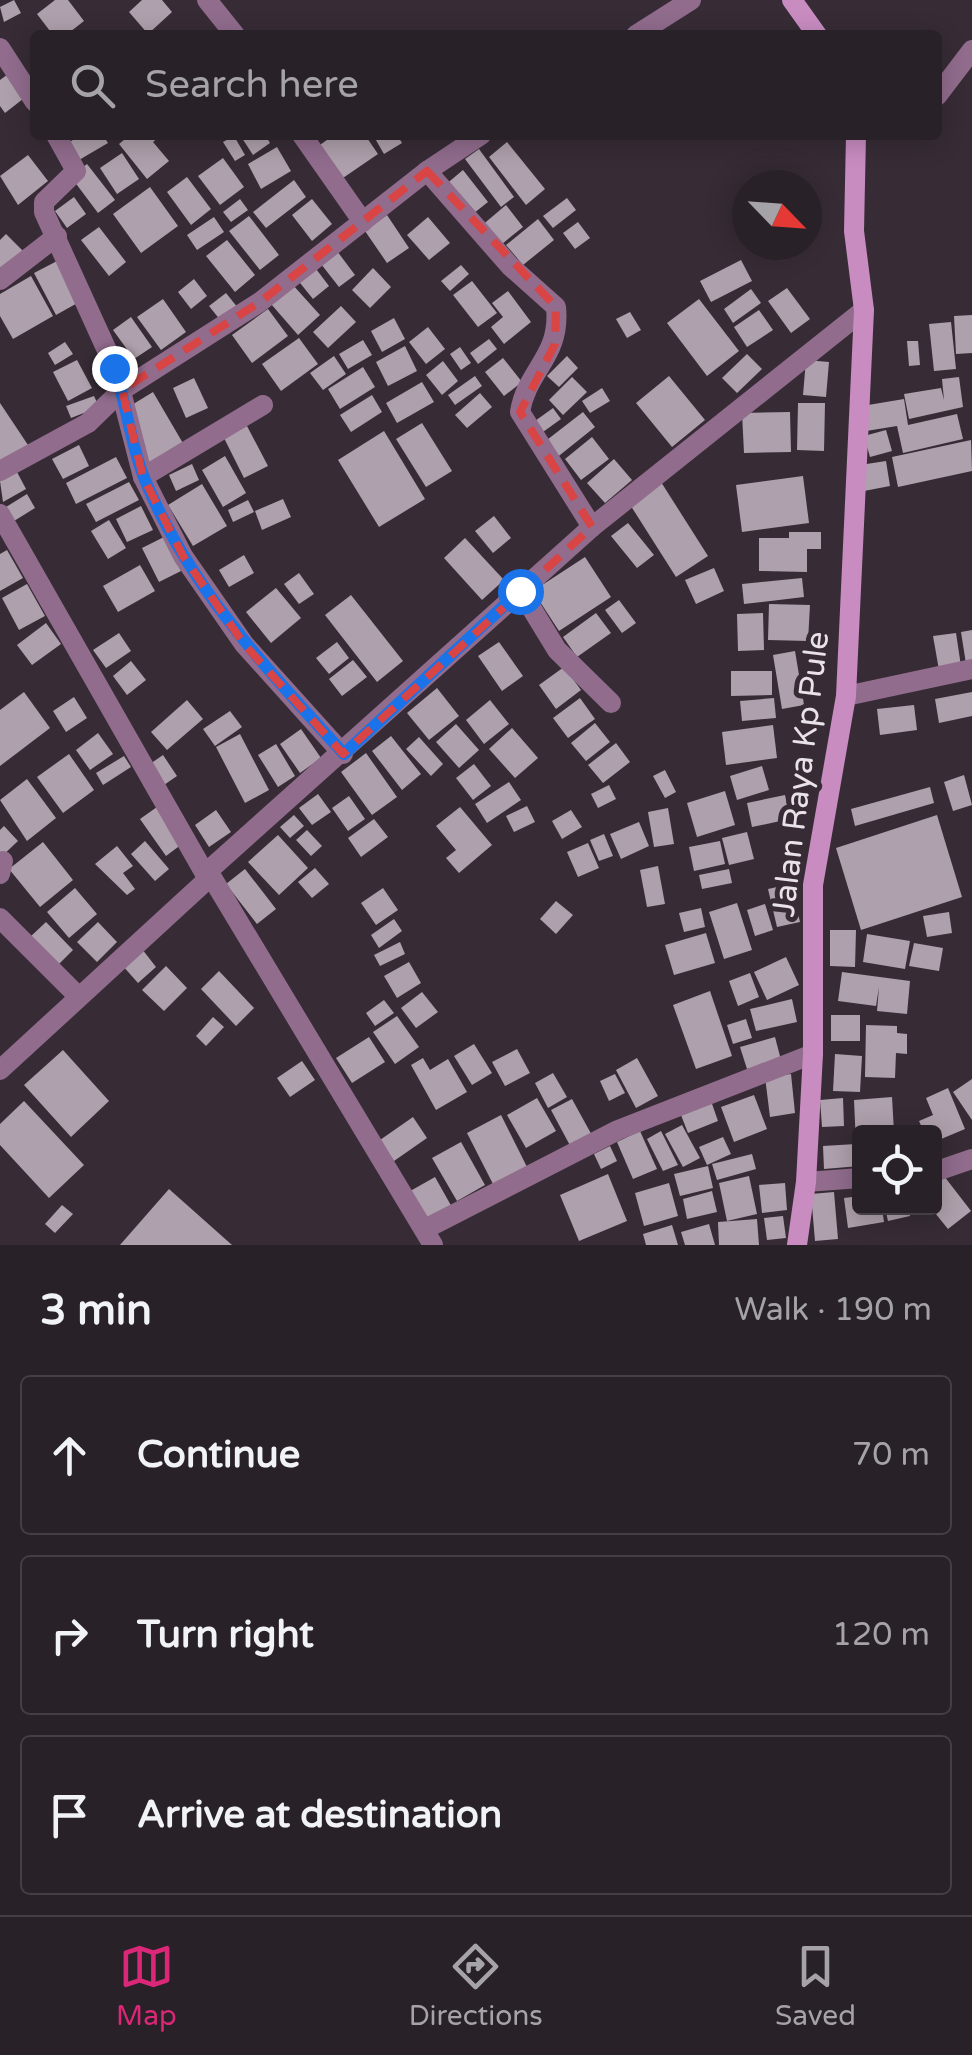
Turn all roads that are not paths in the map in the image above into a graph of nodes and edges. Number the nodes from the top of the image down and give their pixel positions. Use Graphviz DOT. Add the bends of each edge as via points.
graph roads {
  1 [pos="691,0"];
  2 [pos="792,0"];
  3 [pos="220,5"];
  4 [pos="232,30"];
  5 [pos="644,30"];
  6 [pos="813,30"];
  7 [pos="0,48"];
  8 [pos="972,50"];
  9 [pos="942,89"];
  10 [pos="30,94"];
  11 [pos="59,140"];
  12 [pos="306,140"];
  13 [pos="473,140"];
  14 [pos="860,140"];
  15 [pos="427,170"];
  16 [pos="363,222"];
  17 [pos="58,236"];
  18 [pos="0,280"];
  19 [pos="864,310"];
  20 [pos="122,390"];
  21 [pos="263,405"];
  22 [pos="0,471"];
  23 [pos="143,477"];
  24 [pos="0,514"];
  25 [pos="592,527"];
  26 [pos="520,591"];
  27 [pos="972,669"];
  28 [pos="846,696"];
  29 [pos="610,703"];
  30 [pos="344,754"];
  31 [pos="208,875"];
  32 [pos="0,918"];
  33 [pos="77,995"];
  34 [pos="813,1054"];
  35 [pos="0,1070"];
  36 [pos="972,1159"];
  37 [pos="942,1169"];
  38 [pos="852,1179"];
  39 [pos="806,1182"];
  40 [pos="429,1237"];
  41 [pos="797,1245"];
  1 -- 5 [label="street"];
  2 -- 6 [label="street"];
  3 -- 4 [label="street"];
  7 -- 10 [label="street"];
  8 -- 9 [label="street"];
  11 -- 17 [label="street" via="76,171 44,202"];
  12 -- 16 [label="street"];
  13 -- 15 [label="street"];
  14 -- 19 [label="street, Jalan Raya Kp Pule" via="854,231"];
  15 -- 16 [label="street"];
  15 -- 25 [label="street" via="510,266 556,307 555,344 524,393 520,412"];
  16 -- 20 [label="street" via="260,302"];
  17 -- 18 [label="street"];
  17 -- 20 [label="street"];
  19 -- 25 [label="street"];
  19 -- 28 [label="street, Jalan Raya Kp Pule"];
  20 -- 22 [label="street" via="88,422"];
  20 -- 23 [label="street"];
  21 -- 23 [label="street"];
  23 -- 30 [label="street" via="182,556 244,644"];
  24 -- 31 [label="street"];
  25 -- 26 [label="street"];
  26 -- 29 [label="street" via="557,650"];
  26 -- 30 [label="street"];
  27 -- 28 [label="street"];
  28 -- 34 [label="street, Jalan Raya Kp Pule" via="813,885"];
  30 -- 31 [label="street"];
  31 -- 33 [label="street"];
  31 -- 40 [label="street"];
  32 -- 33 [label="street"];
  33 -- 35 [label="street"];
  34 -- 39 [label="street, Jalan Raya Kp Pule"];
  34 -- 40 [label="street" via="618,1130"];
  36 -- 37 [label="street"];
  38 -- 39 [label="street"];
  39 -- 41 [label="street, Jalan Raya Kp Pule"];
}
